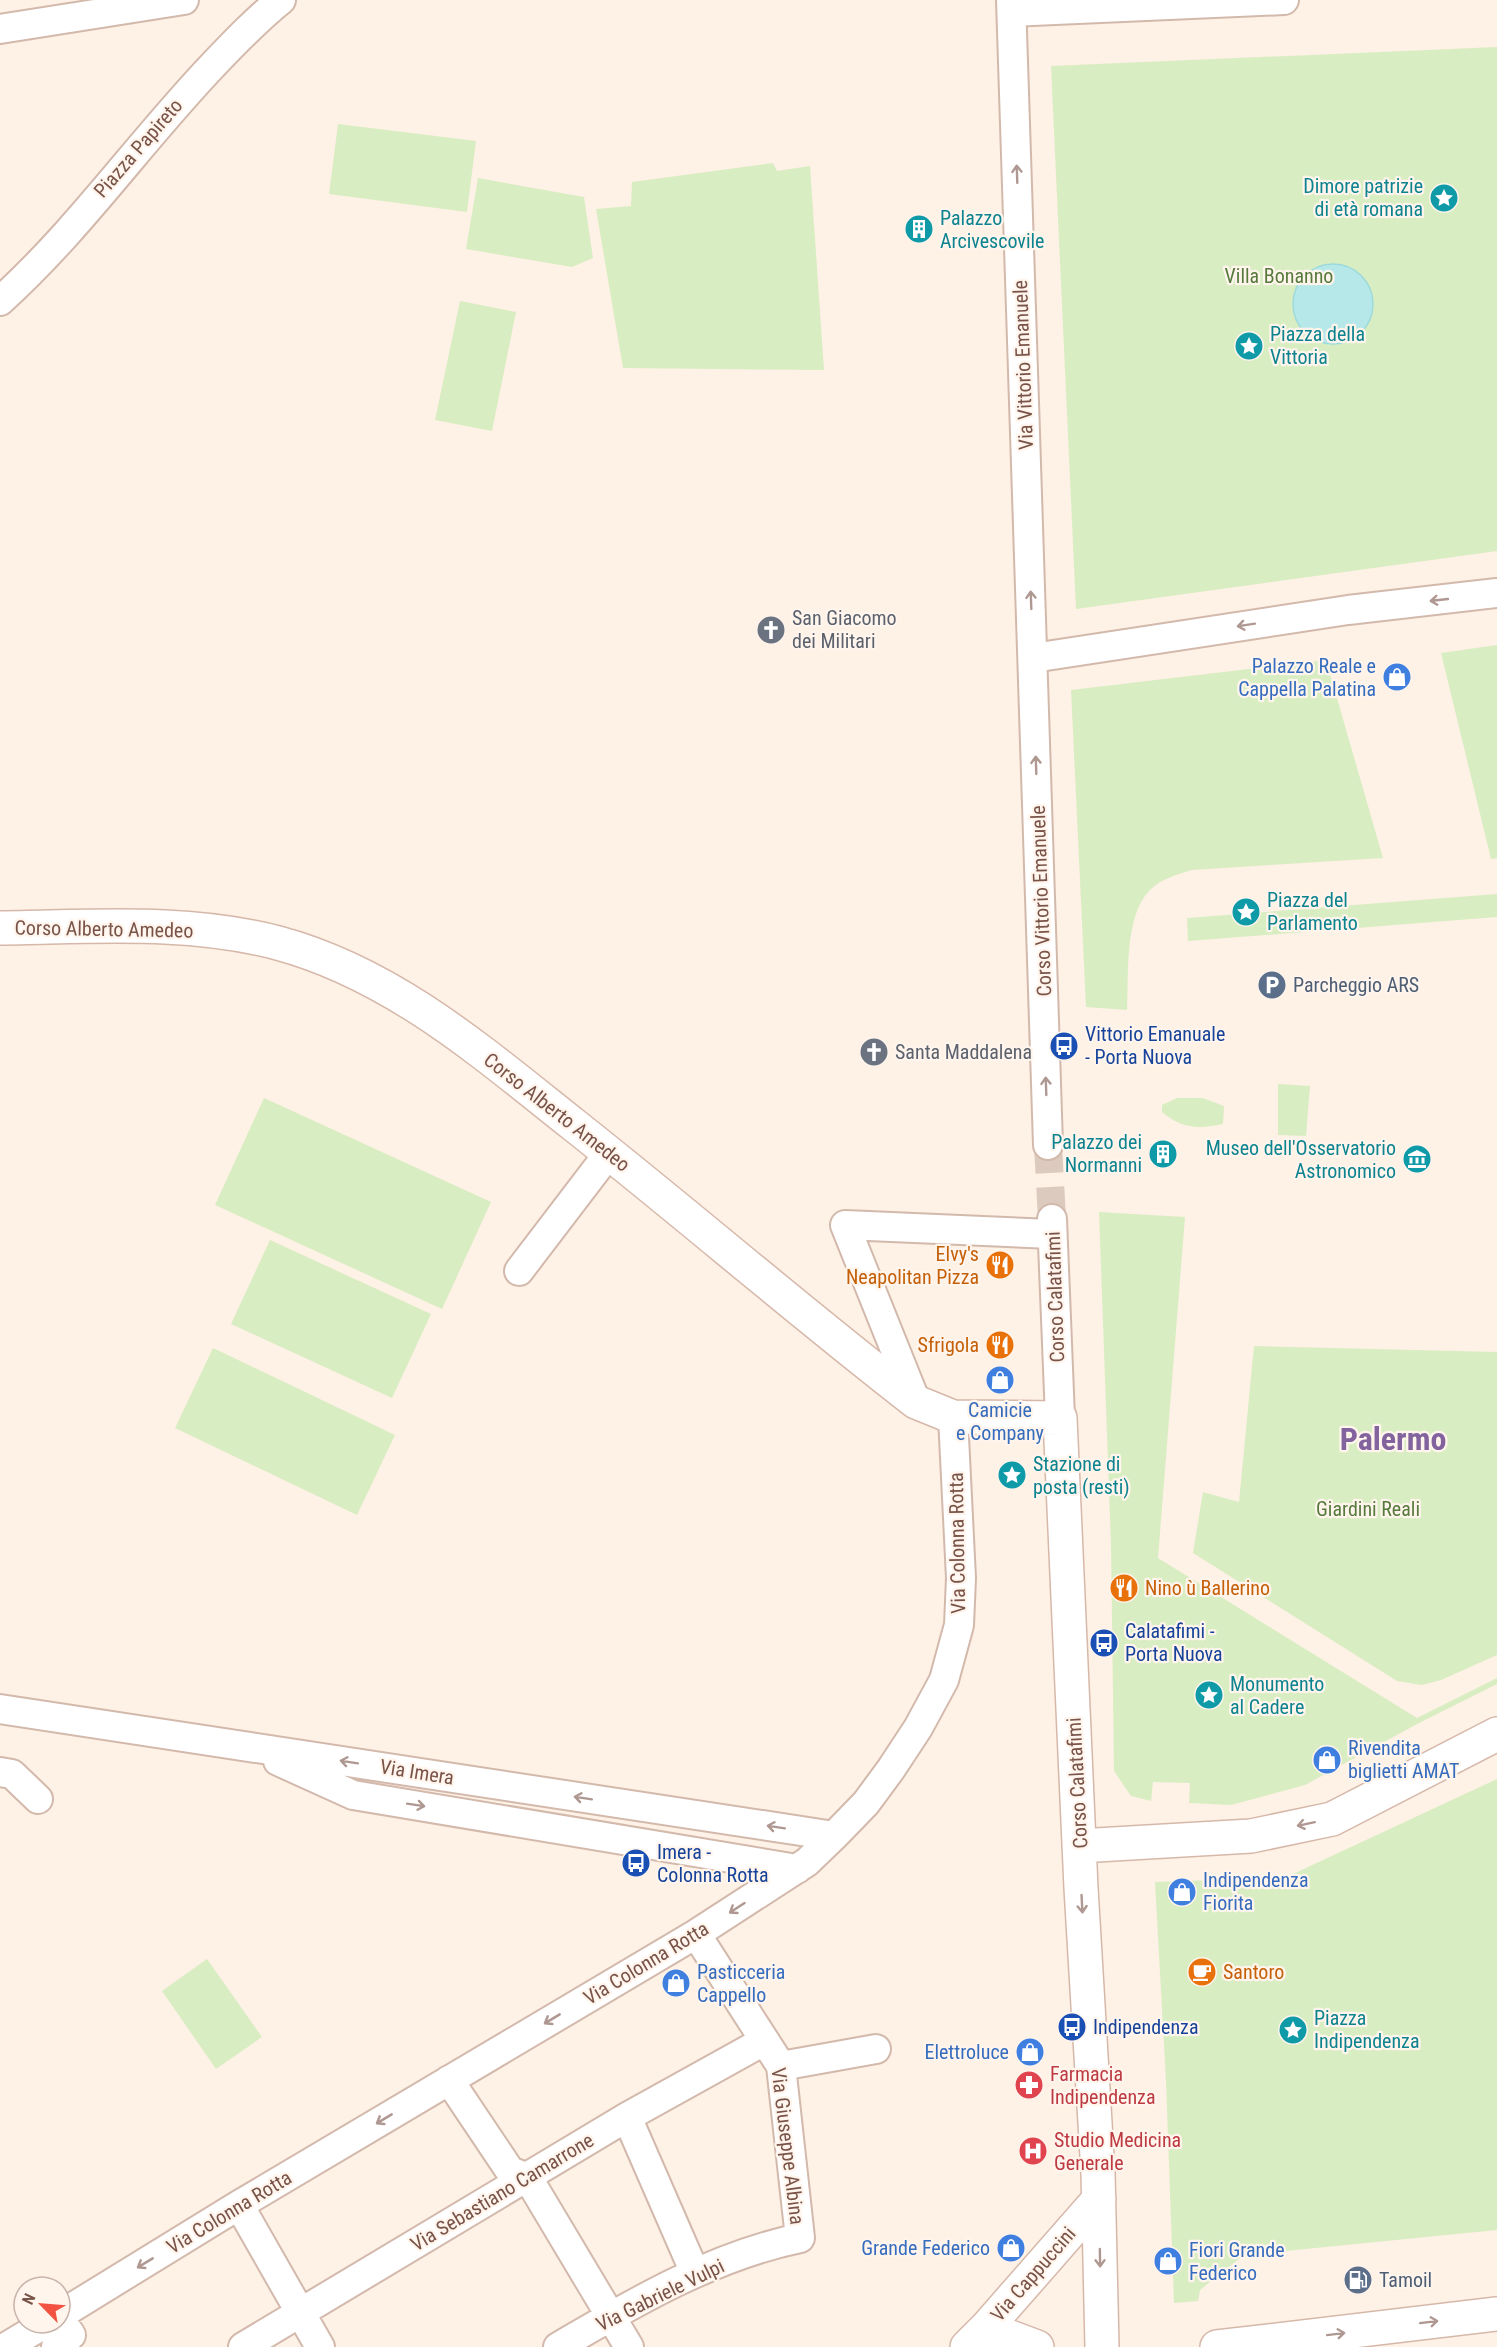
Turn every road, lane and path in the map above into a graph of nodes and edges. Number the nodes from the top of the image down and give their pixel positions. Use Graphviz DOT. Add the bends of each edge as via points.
graph roads {
  1 [pos="184,0"];
  2 [pos="281,0"];
  3 [pos="1284,0"];
  4 [pos="141,3"];
  5 [pos="1012,6"];
  6 [pos="0,29"];
  7 [pos="0,302"];
  8 [pos="1497,593"];
  9 [pos="1033,658"];
  10 [pos="0,928"];
  11 [pos="1048,1144"];
  12 [pos="609,1153"];
  13 [pos="519,1271"];
  14 [pos="916,1402"];
  15 [pos="953,1418"];
  16 [pos="1060,1418"];
  17 [pos="0,1709"];
  18 [pos="1497,1734"];
  19 [pos="243,1746"];
  20 [pos="0,1772"];
  21 [pos="38,1799"];
  22 [pos="834,1836"];
  23 [pos="1079,1846"];
  24 [pos="797,1869"];
  25 [pos="696,1934"];
  26 [pos="764,2041"];
  27 [pos="876,2049"];
  28 [pos="781,2066"];
  29 [pos="449,2080"];
  30 [pos="627,2117"];
  31 [pos="528,2178"];
  32 [pos="1099,2199"];
  33 [pos="239,2205"];
  34 [pos="800,2238"];
  35 [pos="694,2273"];
  36 [pos="72,2309"];
  37 [pos="299,2311"];
  38 [pos="1497,2314"];
  39 [pos="612,2316"];
  40 [pos="26,2335"];
  41 [pos="71,2335"];
  42 [pos="976,2337"];
  43 [pos="6,2347"];
  44 [pos="56,2347"];
  45 [pos="243,2347"];
  46 [pos="320,2347"];
  47 [pos="558,2347"];
  48 [pos="629,2347"];
  49 [pos="1037,2347"];
  50 [pos="1102,2347"];
  51 [pos="1217,2347"];
  1 -- 4 [label="street"];
  2 -- 7 [label="street, Piazza Papireto" via="260,16 181,98 31,274"];
  3 -- 5 [label="street"];
  4 -- 6 [label="street"];
  9 -- 5 [label="street, Via Vittorio Emanuele, one-way"];
  8 -- 9 [label="street, one-way" via="1348,610"];
  11 -- 9 [label="street, Corso Vittorio Emanuele, one-way"];
  10 -- 12 [label="street, Corso Alberto Amedeo" via="172,927 232,933 326,958 410,1002 489,1058"];
  12 -- 13 [label="street"];
  12 -- 14 [label="street, Corso Alberto Amedeo"];
  14 -- 15 [label="street, Corso Alberto Amedeo"];
  14 -- 16 [label="street, Corso Calatafimi" via="845,1225 1052,1226"];
  15 -- 16 [label="street, Corso Alberto Amedeo"];
  15 -- 22 [label="street, Via Colonna Rotta" via="961,1578 959,1625 944,1680 891,1769"];
  16 -- 23 [label="street, Corso Calatafimi"];
  17 -- 19 [label="street, Via Imera"];
  18 -- 23 [label="street, one-way" via="1332,1819 1251,1836"];
  22 -- 19 [label="street, Via Imera, one-way"];
  19 -- 24 [label="street, one-way" via="353,1795"];
  20 -- 21 [label="street" via="12,1774"];
  22 -- 24 [label="street, Via Colonna Rotta"];
  23 -- 32 [label="street, Corso Calatafimi, one-way"];
  24 -- 25 [label="street, Via Colonna Rotta, one-way"];
  25 -- 26 [label="street, Via Giuseppe Albina"];
  25 -- 29 [label="street, Via Colonna Rotta, one-way"];
  26 -- 28 [label="street, Via Giuseppe Albina"];
  26 -- 30 [label="street, Via Sebastiano Camarrone"];
  27 -- 28 [label="street"];
  28 -- 34 [label="street, Via Giuseppe Albina"];
  29 -- 31 [label="street" via="510,2171"];
  29 -- 33 [label="street, Via Colonna Rotta, one-way"];
  30 -- 31 [label="street, Via Sebastiano Camarrone"];
  30 -- 35 [label="street"];
  31 -- 37 [label="street, Via Sebastiano Camarrone"];
  31 -- 39 [label="street"];
  32 -- 42 [label="street, Via Cappuccini"];
  32 -- 50 [label="street, Corso Calatafimi, one-way"];
  33 -- 36 [label="street, Via Colonna Rotta, one-way"];
  33 -- 37 [label="street"];
  34 -- 35 [label="street, Via Gabriele Vulpi"];
  35 -- 39 [label="street, Via Gabriele Vulpi"];
  37 -- 45 [label="street, Via Sebastiano Camarrone"];
  37 -- 46 [label="street"];
  51 -- 38 [label="street, one-way"];
  39 -- 47 [label="street, Via Gabriele Vulpi"];
  39 -- 48 [label="street"];
  40 -- 43 [label="street"];
  41 -- 44 [label="street"];
  42 -- 49 [label="street"];
}
